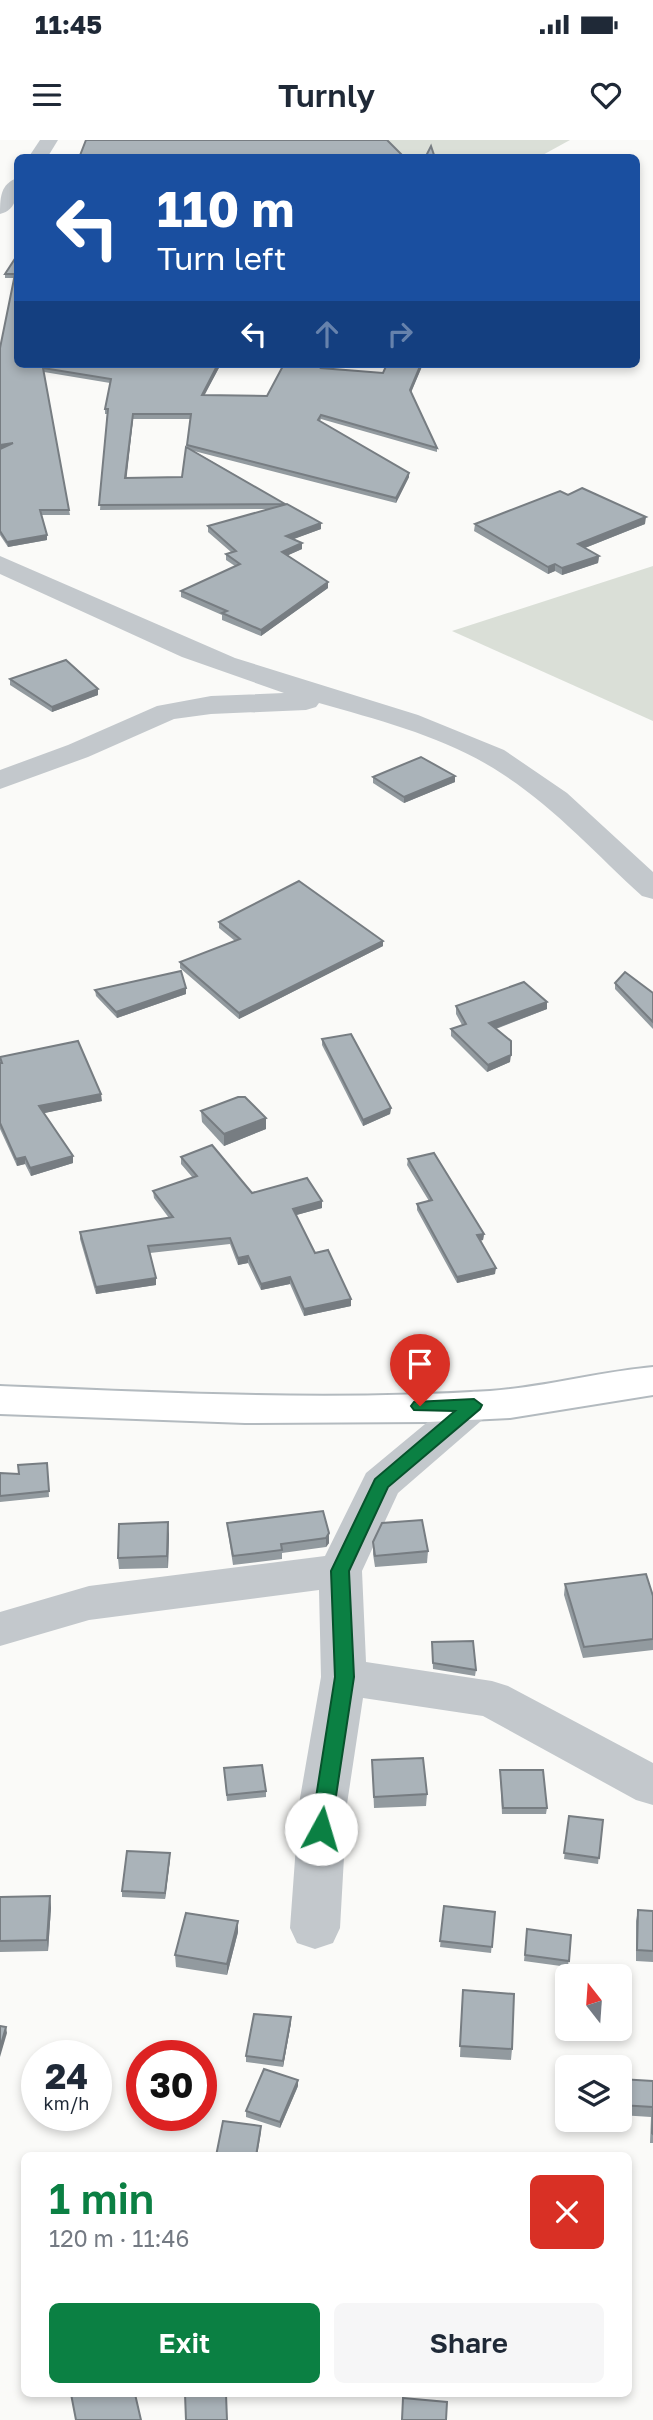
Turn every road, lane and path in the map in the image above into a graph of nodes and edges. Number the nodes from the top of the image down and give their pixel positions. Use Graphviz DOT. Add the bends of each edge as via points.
graph roads {
  1 [pos="14,189"];
  2 [pos="0,208"];
  3 [pos="0,564"];
  4 [pos="194,651"];
  5 [pos="340,700"];
  6 [pos="167,712"];
  7 [pos="0,780"];
  8 [pos="653,889"];
  9 [pos="653,1381"];
  10 [pos="0,1400"];
  11 [pos="474,1405"];
  12 [pos="340,1571"];
  13 [pos="0,1629"];
  14 [pos="344,1677"];
  15 [pos="653,1787"];
  16 [pos="315,1928"];
  1 -- 2 [label="street"];
  3 -- 4 [label="street"];
  4 -- 5 [label="street"];
  4 -- 6 [label="street" via="197,685"];
  5 -- 6 [label="street" via="211,705"];
  5 -- 8 [label="street" via="497,757 541,788"];
  6 -- 7 [label="street"];
  9 -- 11 [label="main road"];
  10 -- 11 [label="main road" via="230,1409"];
  11 -- 12 [label="street" via="381,1483"];
  12 -- 13 [label="street" via="89,1603"];
  12 -- 14 [label="street"];
  14 -- 15 [label="street" via="492,1699"];
  14 -- 16 [label="street" via="323,1804"];
}
